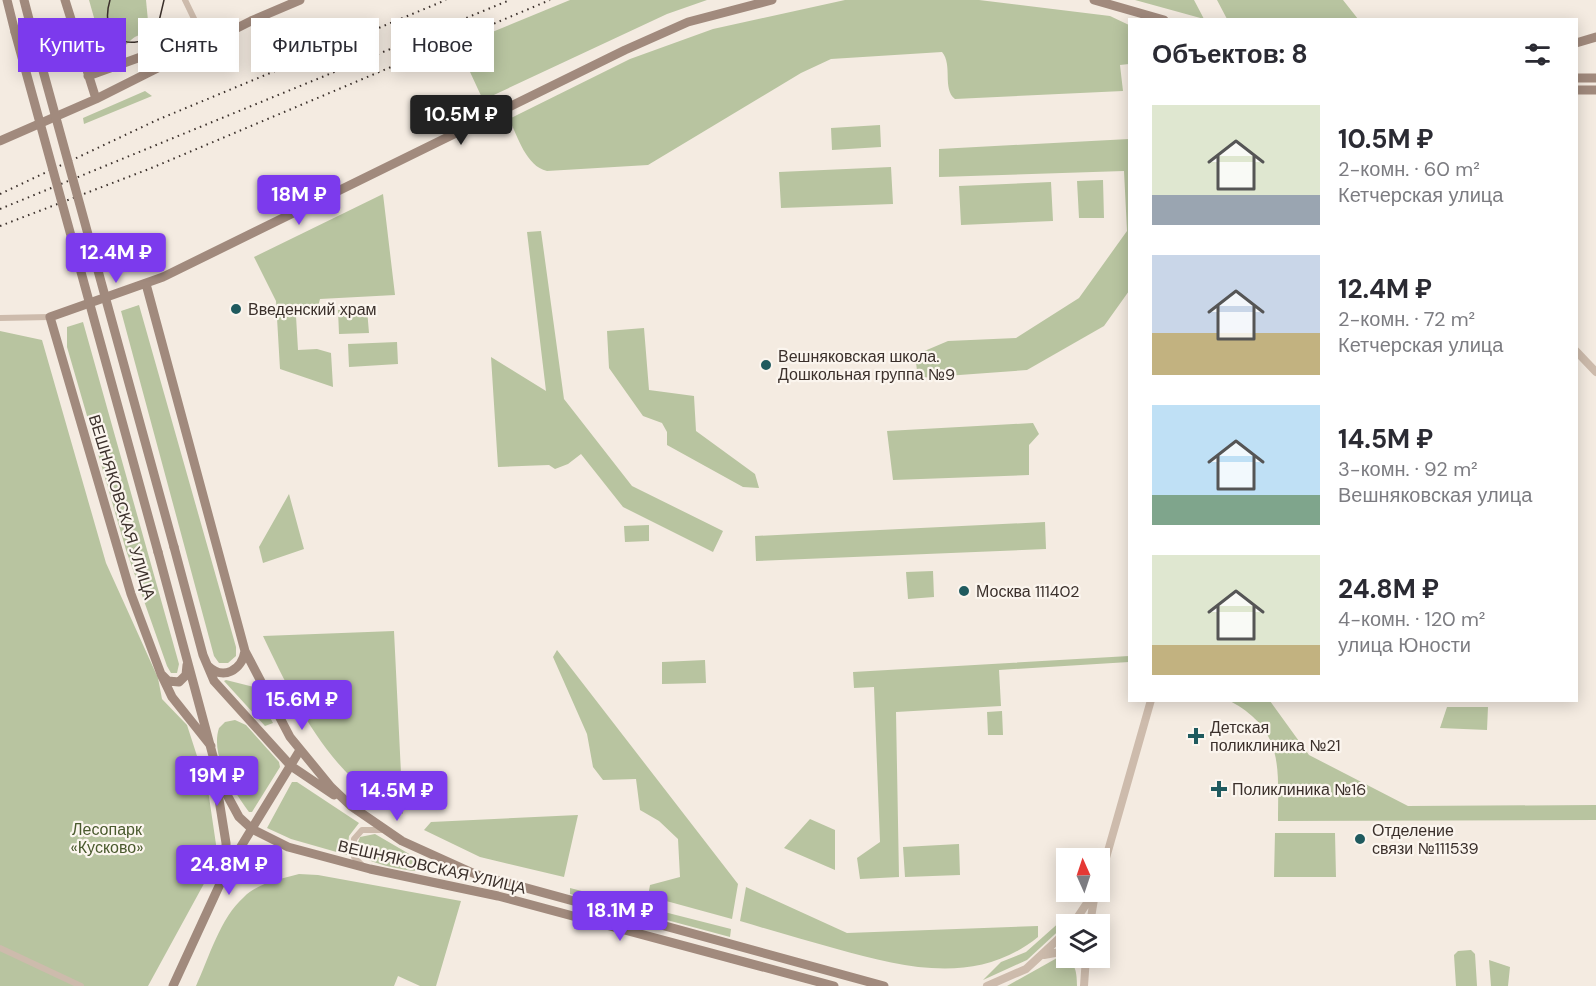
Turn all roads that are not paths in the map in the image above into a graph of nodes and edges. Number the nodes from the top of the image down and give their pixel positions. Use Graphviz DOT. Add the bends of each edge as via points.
graph roads {
  1 [pos="24,0"];
  2 [pos="65,0"];
  3 [pos="185,0"];
  4 [pos="300,0"];
  5 [pos="772,0"];
  6 [pos="1094,0"];
  7 [pos="7,3"];
  8 [pos="194,18"];
  9 [pos="1157,18"];
  10 [pos="239,28"];
  11 [pos="1596,37"];
  12 [pos="1578,42"];
  13 [pos="138,58"];
  14 [pos="150,72"];
  15 [pos="88,76"];
  16 [pos="1578,78"];
  17 [pos="1596,78"];
  18 [pos="1578,90"];
  19 [pos="1596,90"];
  20 [pos="96,99"];
  21 [pos="0,139"];
  22 [pos="146,284"];
  23 [pos="50,317"];
  24 [pos="0,318"];
  25 [pos="1578,353"];
  26 [pos="1596,372"];
  27 [pos="182,636"];
  28 [pos="246,655"];
  29 [pos="205,662"];
  30 [pos="161,674"];
  31 [pos="1150,702"];
  32 [pos="211,746"];
  33 [pos="300,750"];
  34 [pos="214,764"];
  35 [pos="291,766"];
  36 [pos="351,806"];
  37 [pos="252,829"];
  38 [pos="386,832"];
  39 [pos="1109,848"];
  40 [pos="370,869"];
  41 [pos="226,871"];
  42 [pos="1056,942"];
  43 [pos="0,948"];
  44 [pos="1056,951"];
  45 [pos="1041,957"];
  46 [pos="798,962"];
  47 [pos="1083,968"];
  48 [pos="1085,968"];
  49 [pos="1084,974"];
  50 [pos="795,975"];
  51 [pos="81,986"];
  52 [pos="173,986"];
  53 [pos="834,986"];
  54 [pos="884,986"];
  55 [pos="987,986"];
  56 [pos="1084,986"];
  1 -- 29 [label="main road, bridge"];
  2 -- 15 [label="main road"];
  3 -- 8 [label="street"];
  4 -- 10 [label="main road"];
  5 -- 22 [label="main road" via="688,22 625,50"];
  6 -- 9 [label="main road"];
  7 -- 27 [label="main road, bridge"];
  11 -- 12 [label="main road"];
  13 -- 15 [label="main road"];
  14 -- 20 [label="main road"];
  15 -- 20 [label="main road"];
  16 -- 17 [label="main road"];
  18 -- 19 [label="main road"];
  20 -- 21 [label="main road"];
  22 -- 23 [label="main road"];
  22 -- 28 [label="main road, ВЕШНЯКОВСКАЯ УЛИЦА"];
  23 -- 24 [label="street"];
  23 -- 30 [label="main road, ВЕШНЯКОВСКАЯ УЛИЦА" via="131,594"];
  25 -- 26 [label="street"];
  27 -- 30 [label="main road" via="186,675 173,682"];
  27 -- 32 [label="main road"];
  28 -- 29 [label="main road" via="242,663 227,673 215,672"];
  28 -- 33 [label="main road, ВЕШНЯКОВСКАЯ УЛИЦА"];
  29 -- 35 [label="main road" via="218,686"];
  30 -- 32 [label="main road, ВЕШНЯКОВСКАЯ УЛИЦА" via="172,697"];
  31 -- 39 [label="street"];
  32 -- 34 [label="main road, ВЕШНЯКОВСКАЯ УЛИЦА"];
  33 -- 35 [label="main road"];
  33 -- 36 [label="main road, ВЕШНЯКОВСКАЯ УЛИЦА"];
  34 -- 37 [label="main road, ВЕШНЯКОВСКАЯ УЛИЦА" via="233,808"];
  34 -- 41 [label="main road" via="226,843"];
  35 -- 36 [label="main road"];
  35 -- 37 [label="main road"];
  36 -- 38 [label="main road, ВЕШНЯКОВСКАЯ УЛИЦА"];
  37 -- 40 [label="main road, ВЕШНЯКОВСКАЯ УЛИЦА" via="288,847"];
  37 -- 41 [label="main road"];
  38 -- 40 [label="street" via="369,828 354,839 354,857"];
  38 -- 46 [label="main road, ВЕШНЯКОВСКАЯ УЛИЦА" via="431,856 491,879"];
  40 -- 50 [label="main road, ВЕШНЯКОВСКАЯ УЛИЦА" via="498,896"];
  41 -- 52 [label="main road"];
  42 -- 45 [label="street"];
  43 -- 51 [label="street"];
  44 -- 45 [label="street"];
  45 -- 55 [label="street" via="1014,975"];
  46 -- 50 [label="street" via="803,970"];
  46 -- 54 [label="main road, ВЕШНЯКОВСКАЯ УЛИЦА"];
  47 -- 49 [label="street"];
  48 -- 49 [label="street"];
  49 -- 56 [label="street"];
  50 -- 53 [label="main road, ВЕШНЯКОВСКАЯ УЛИЦА"];
}
